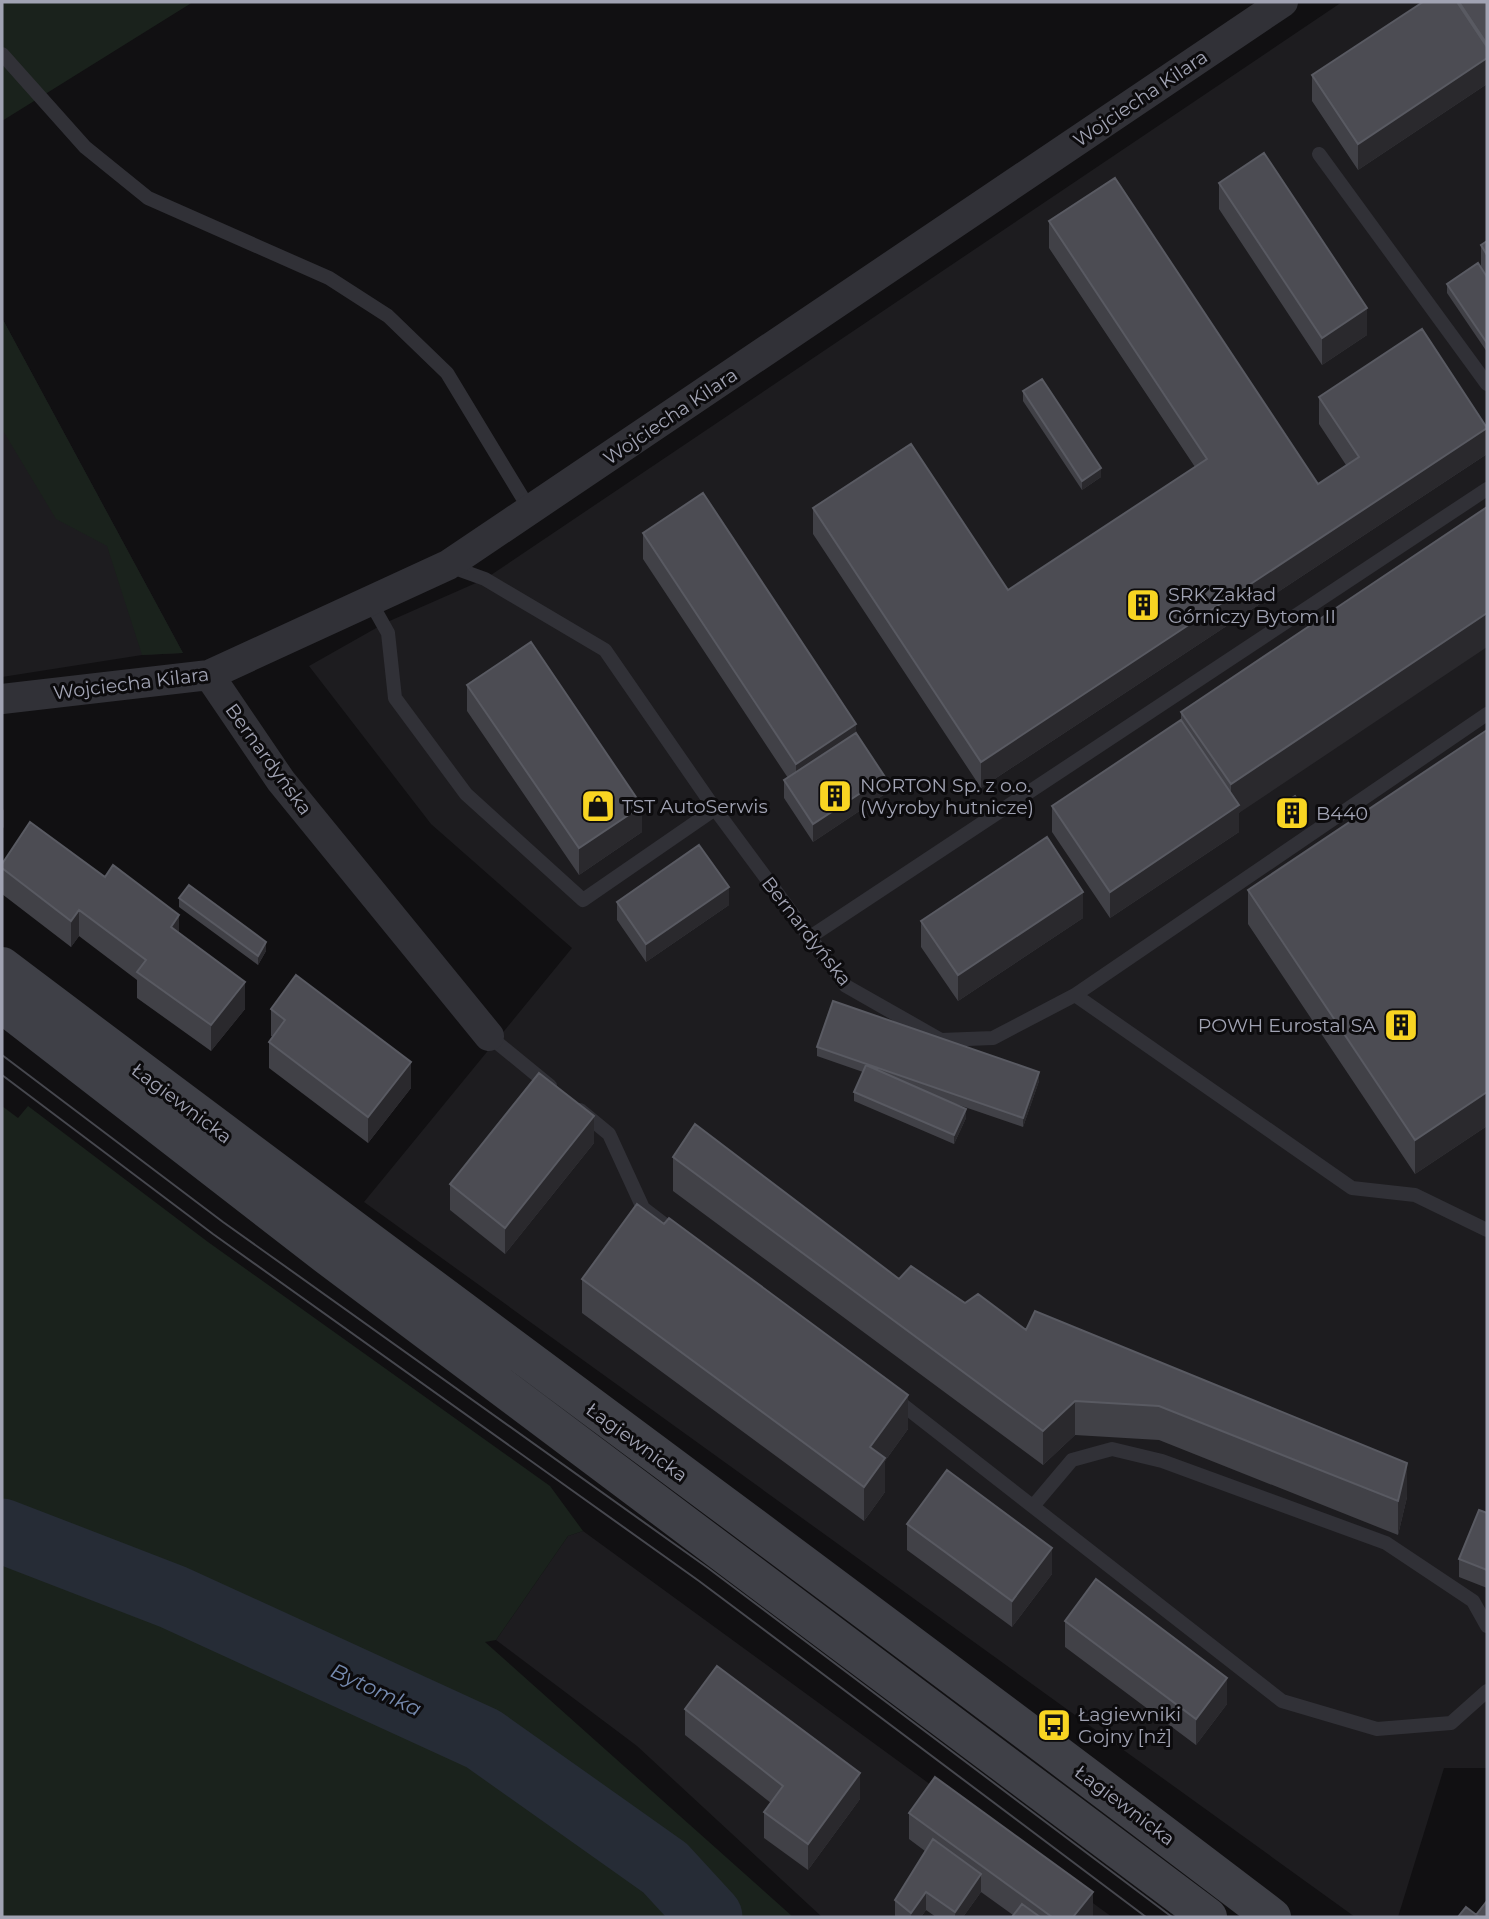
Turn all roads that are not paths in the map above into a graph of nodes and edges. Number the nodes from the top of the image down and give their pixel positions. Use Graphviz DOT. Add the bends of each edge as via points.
graph roads {
  1 [pos="1283,2"];
  2 [pos="2,54"];
  3 [pos="1319,155"];
  4 [pos="1487,384"];
  5 [pos="1487,489"];
  6 [pos="530,510"];
  7 [pos="448,565"];
  8 [pos="370,601"];
  9 [pos="209,675"];
  10 [pos="2,699"];
  11 [pos="1487,714"];
  12 [pos="715,809"];
  13 [pos="810,937"];
  14 [pos="2,966"];
  15 [pos="1075,995"];
  16 [pos="2,1004"];
  17 [pos="489,1036"];
  18 [pos="1487,1230"];
  19 [pos="687,1241"];
  20 [pos="882,1389"];
  21 [pos="1034,1505"];
  22 [pos="1487,1626"];
  23 [pos="1487,1691"];
  24 [pos="1208,1917"];
  25 [pos="1272,1917"];
  1 -- 6 [label="street, Wojciecha Kilara"];
  2 -- 6 [label="lane" via="85,147 148,198 329,278 388,316 447,373"];
  3 -- 4 [label="lane"];
  5 -- 13 [label="lane"];
  6 -- 7 [label="street, Wojciecha Kilara"];
  7 -- 8 [label="street, Wojciecha Kilara"];
  7 -- 12 [label="lane, Bernardyńska" via="485,579 606,650"];
  8 -- 9 [label="street, Wojciecha Kilara"];
  8 -- 12 [label="lane" via="388,634 395,698 466,794 583,900"];
  9 -- 10 [label="street, Wojciecha Kilara"];
  9 -- 17 [label="street, Bernardyńska" via="281,781"];
  11 -- 15 [label="lane, Bernardyńska"];
  12 -- 13 [label="lane, Bernardyńska"];
  13 -- 15 [label="lane, Bernardyńska" via="846,986 941,1040 993,1038"];
  14 -- 25 [label="main road, Łagiewnicka"];
  15 -- 18 [label="lane" via="1352,1188 1415,1195"];
  16 -- 24 [label="main road, Łagiewnicka" via="338,1264"];
  17 -- 19 [label="lane" via="609,1134 643,1208"];
  20 -- 21 [label="lane"];
  21 -- 22 [label="lane" via="1072,1460 1112,1449 1162,1461 1386,1543 1473,1601"];
  21 -- 23 [label="lane" via="1282,1700 1377,1729 1451,1723"];
}
